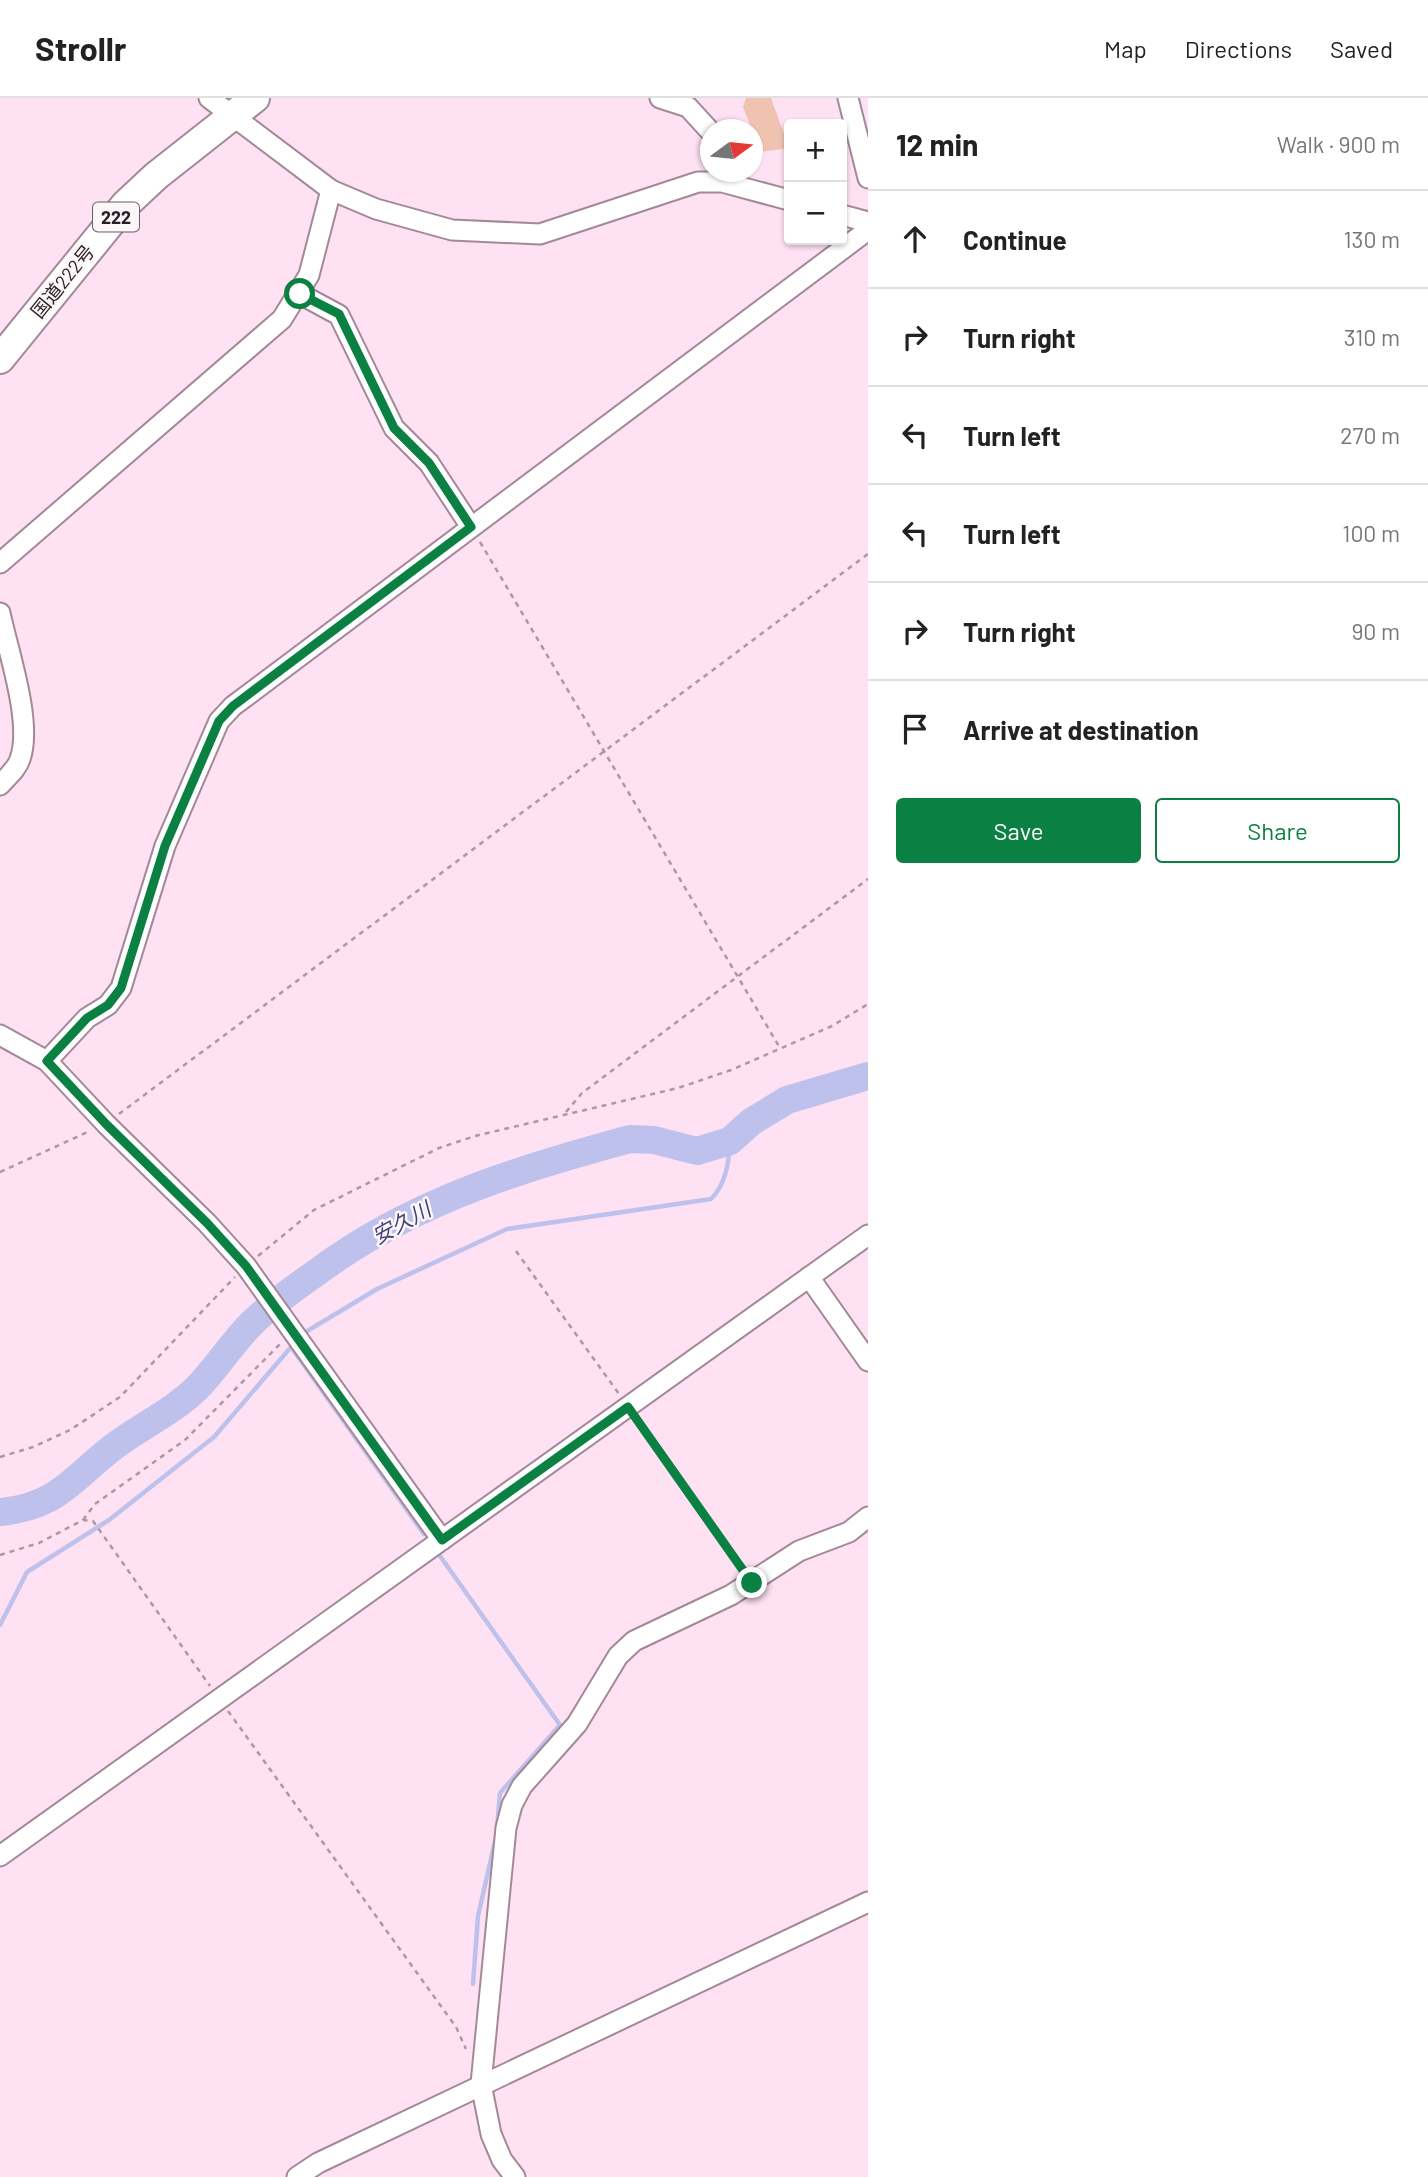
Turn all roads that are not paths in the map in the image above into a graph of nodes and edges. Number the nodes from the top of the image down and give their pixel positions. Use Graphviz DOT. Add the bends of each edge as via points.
graph roads {
  1 [pos="209,98"];
  2 [pos="660,98"];
  3 [pos="848,98"];
  4 [pos="244,106"];
  5 [pos="700,120"];
  6 [pos="868,178"];
  7 [pos="702,182"];
  8 [pos="736,182"];
  9 [pos="331,190"];
  10 [pos="784,198"];
  11 [pos="847,216"];
  12 [pos="868,222"];
  13 [pos="868,230"];
  14 [pos="300,294"];
  15 [pos="0,359"];
  16 [pos="471,527"];
  17 [pos="0,563"];
  18 [pos="0,613"];
  19 [pos="0,785"];
  20 [pos="0,1035"];
  21 [pos="47,1061"];
  22 [pos="868,1235"];
  23 [pos="809,1277"];
  24 [pos="868,1360"];
  25 [pos="868,1517"];
  26 [pos="442,1540"];
  27 [pos="0,1856"];
  28 [pos="868,1902"];
  29 [pos="481,2084"];
  30 [pos="297,2177"];
  31 [pos="516,2177"];
  1 -- 4 [label="street"];
  2 -- 5 [label="street" via="688,107"];
  3 -- 6 [label="street"];
  4 -- 9 [label="street"];
  4 -- 15 [label="highway, 国道222号 / 222" via="125,205"];
  7 -- 9 [label="street" via="540,233 503,234 452,230 376,209"];
  8 -- 10 [label="street"];
  9 -- 14 [label="street"];
  11 -- 12 [label="street"];
  13 -- 16 [label="street"];
  14 -- 16 [label="street" via="339,314 394,428 429,463"];
  14 -- 17 [label="street" via="282,319"];
  16 -- 21 [label="street" via="219,721 165,846 121,988"];
  18 -- 19 [label="street" via="22,719 23,747 19,763"];
  20 -- 21 [label="street"];
  21 -- 26 [label="street" via="246,1266"];
  22 -- 23 [label="street"];
  23 -- 24 [label="street"];
  23 -- 26 [label="street"];
  25 -- 29 [label="street" via="849,1532 799,1551 752,1583 634,1641 618,1656 578,1724 523,1786 512,1805 504,1842"];
  26 -- 27 [label="street"];
  28 -- 29 [label="street"];
  29 -- 30 [label="street" via="318,2162"];
  29 -- 31 [label="street" via="491,2134 502,2160"];
}
